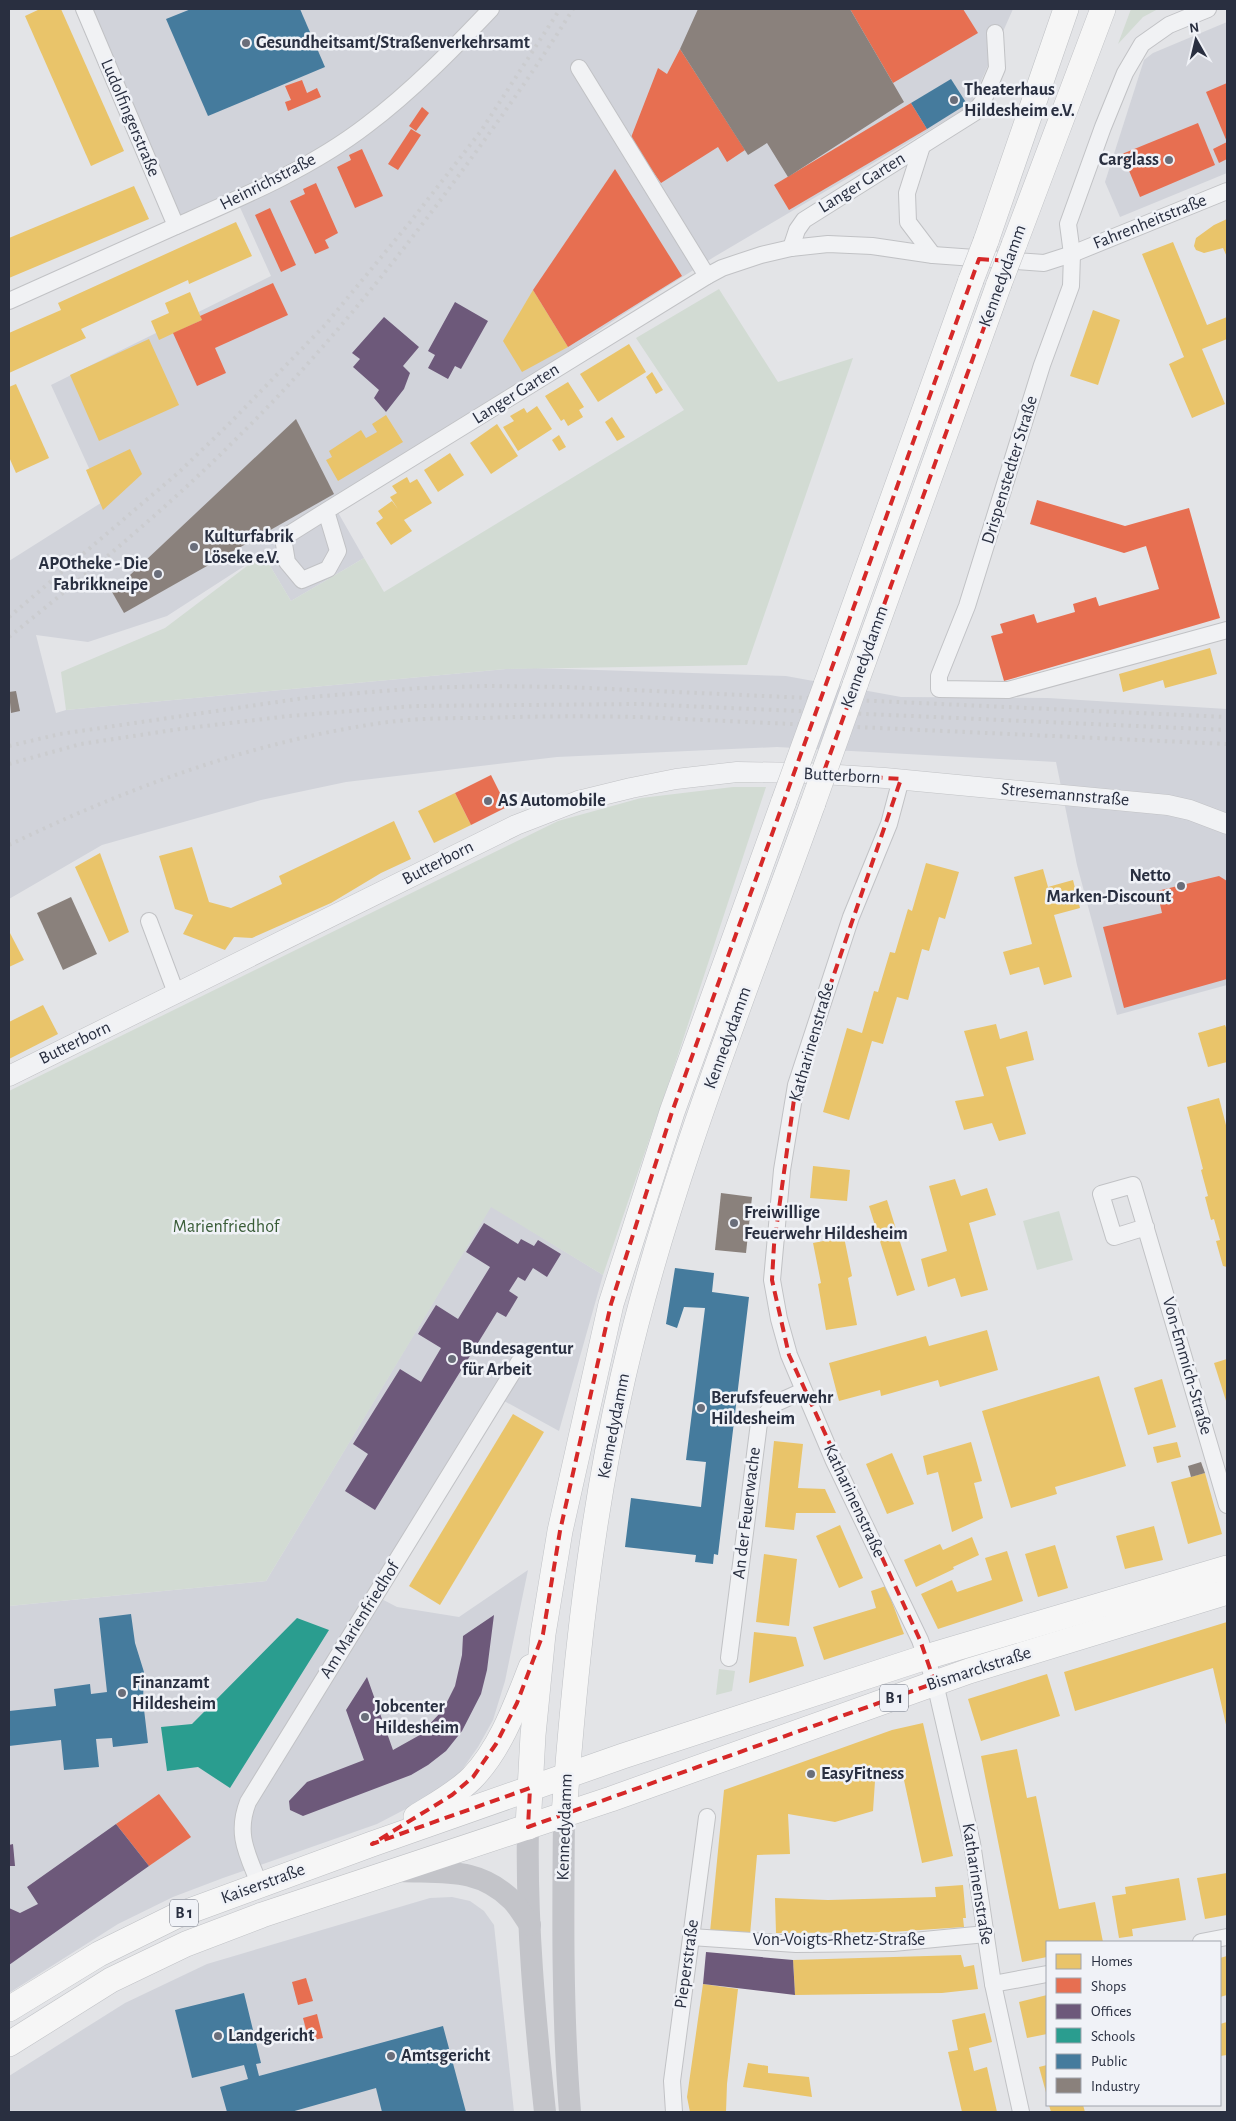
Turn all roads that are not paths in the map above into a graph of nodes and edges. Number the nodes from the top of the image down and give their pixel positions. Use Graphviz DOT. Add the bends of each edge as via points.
graph roads {
  1 [pos="84,9"];
  2 [pos="491,9"];
  3 [pos="1066,9"];
  4 [pos="1104,9"];
  5 [pos="1208,9"];
  6 [pos="995,33"];
  7 [pos="579,68"];
  8 [pos="922,146"];
  9 [pos="1227,191"];
  10 [pos="176,226"];
  11 [pos="791,248"];
  12 [pos="1072,254"];
  13 [pos="933,255"];
  14 [pos="707,276"];
  15 [pos="9,301"];
  16 [pos="326,511"];
  17 [pos="1227,630"];
  18 [pos="901,779"];
  19 [pos="1227,824"];
  20 [pos="150,921"];
  21 [pos="176,993"];
  22 [pos="9,1076"];
  23 [pos="1146,1227"];
  24 [pos="519,1362"];
  25 [pos="803,1390"];
  26 [pos="1227,1505"];
  27 [pos="1227,1568"];
  28 [pos="1227,1592"];
  29 [pos="543,1634"];
  30 [pos="926,1657"];
  31 [pos="729,1658"];
  32 [pos="934,1683"];
  33 [pos="567,1776"];
  34 [pos="530,1788"];
  35 [pos="564,1815"];
  36 [pos="707,1817"];
  37 [pos="528,1827"];
  38 [pos="372,1844"];
  39 [pos="396,1870"];
  40 [pos="260,1886"];
  41 [pos="530,1925"];
  42 [pos="986,1934"];
  43 [pos="1227,1936"];
  44 [pos="691,1937"];
  45 [pos="1205,1941"];
  46 [pos="1046,1974"];
  47 [pos="993,1984"];
  48 [pos="9,2009"];
  49 [pos="9,2044"];
  50 [pos="545,2112"];
  51 [pos="570,2112"];
  52 [pos="674,2112"];
  53 [pos="1021,2112"];
  1 -- 10 [label="street, Ludolfingerstraße"];
  2 -- 10 [label="street, Heinrichstraße" via="457,45 366,126 309,163"];
  3 -- 29 [label="main road, Kennedydamm, bridge" via="986,241 672,1112 611,1304 568,1494"];
  4 -- 33 [label="main road, Kennedydamm, bridge" via="1014,245 675,1188 622,1378 592,1535"];
  5 -- 12 [label="street, Drispenstedter Straße" via="1169,25 1142,44 1125,73 1068,224"];
  6 -- 8 [label="street, Langer Garten" via="997,68 983,102 974,113"];
  7 -- 14 [label="street"];
  8 -- 11 [label="street, Langer Garten" via="804,220"];
  8 -- 13 [label="street, Langer Garten" via="907,193 908,222"];
  9 -- 12 [label="street, Fahrenheitstraße"];
  10 -- 15 [label="street, Heinrichstraße"];
  11 -- 13 [label="street, Langer Garten" via="828,244 872,246"];
  11 -- 14 [label="street, Langer Garten" via="736,263"];
  12 -- 13 [label="street, Langer Garten" via="1044,263"];
  12 -- 17 [label="street, Drispenstedter Straße" via="1071,286 1042,366 967,606 939,676 939,689 1008,690"];
  14 -- 16 [label="street, Langer Garten"];
  18 -- 19 [label="street, Stresemannstraße" via="1168,806 1190,810"];
  18 -- 21 [label="street, Butterborn" via="738,772 676,779 578,801 474,845"];
  18 -- 25 [label="street, Katharinenstraße" via="889,824 851,917 796,1085 782,1170 772,1280 789,1355"];
  20 -- 21 [label="street"];
  21 -- 22 [label="street, Butterborn"];
  23 -- 26 [label="street, Von-Emmich-Straße"];
  24 -- 40 [label="street, Am Marienfriedhof" via="248,1802 242,1817 242,1830"];
  25 -- 30 [label="street, Katharinenstraße"];
  25 -- 31 [label="street, An der Feuerwache" via="774,1404 759,1423"];
  27 -- 30 [label="main road, Bismarckstraße / B 1"];
  28 -- 32 [label="main road, Bismarckstraße / B 1"];
  29 -- 34 [label="main road, Kennedydamm"];
  29 -- 38 [label="main road" via="517,1703 496,1744 472,1777 452,1795"];
  30 -- 32 [label="street, Katharinenstraße"];
  30 -- 33 [label="main road, Bismarckstraße / B 1"];
  32 -- 35 [label="main road, Bismarckstraße / B 1"];
  32 -- 42 [label="street, Katharinenstraße" via="972,1843"];
  33 -- 34 [label="main road, B 1"];
  33 -- 35 [label="main road, Kennedydamm"];
  34 -- 37 [label="main road, Kennedydamm"];
  34 -- 38 [label="main road, Kaiserstraße / B 1"];
  35 -- 37 [label="main road, B 1"];
  35 -- 51 [label="main road, Kennedydamm" via="563,1961"];
  36 -- 44 [label="street, Pieperstraße"];
  37 -- 39 [label="main road, Kaiserstraße / B 1"];
  37 -- 41 [label="main road, Kennedydamm"];
  38 -- 40 [label="main road, Kaiserstraße / B 1"];
  39 -- 41 [label="main road" via="466,1874 482,1878 512,1900"];
  39 -- 49 [label="main road, Kaiserstraße / B 1" via="186,1944 111,1980"];
  40 -- 48 [label="main road, Kaiserstraße / B 1" via="176,1916 133,1937"];
  41 -- 50 [label="main road, Kennedydamm"];
  42 -- 44 [label="street, Von-Voigts-Rhetz-Straße" via="854,1944"];
  42 -- 47 [label="street, Katharinenstraße"];
  43 -- 45 [label="street"];
  44 -- 52 [label="street, Pieperstraße" via="672,2081"];
  46 -- 47 [label="street"];
  47 -- 53 [label="street, Katharinenstraße"];
}
